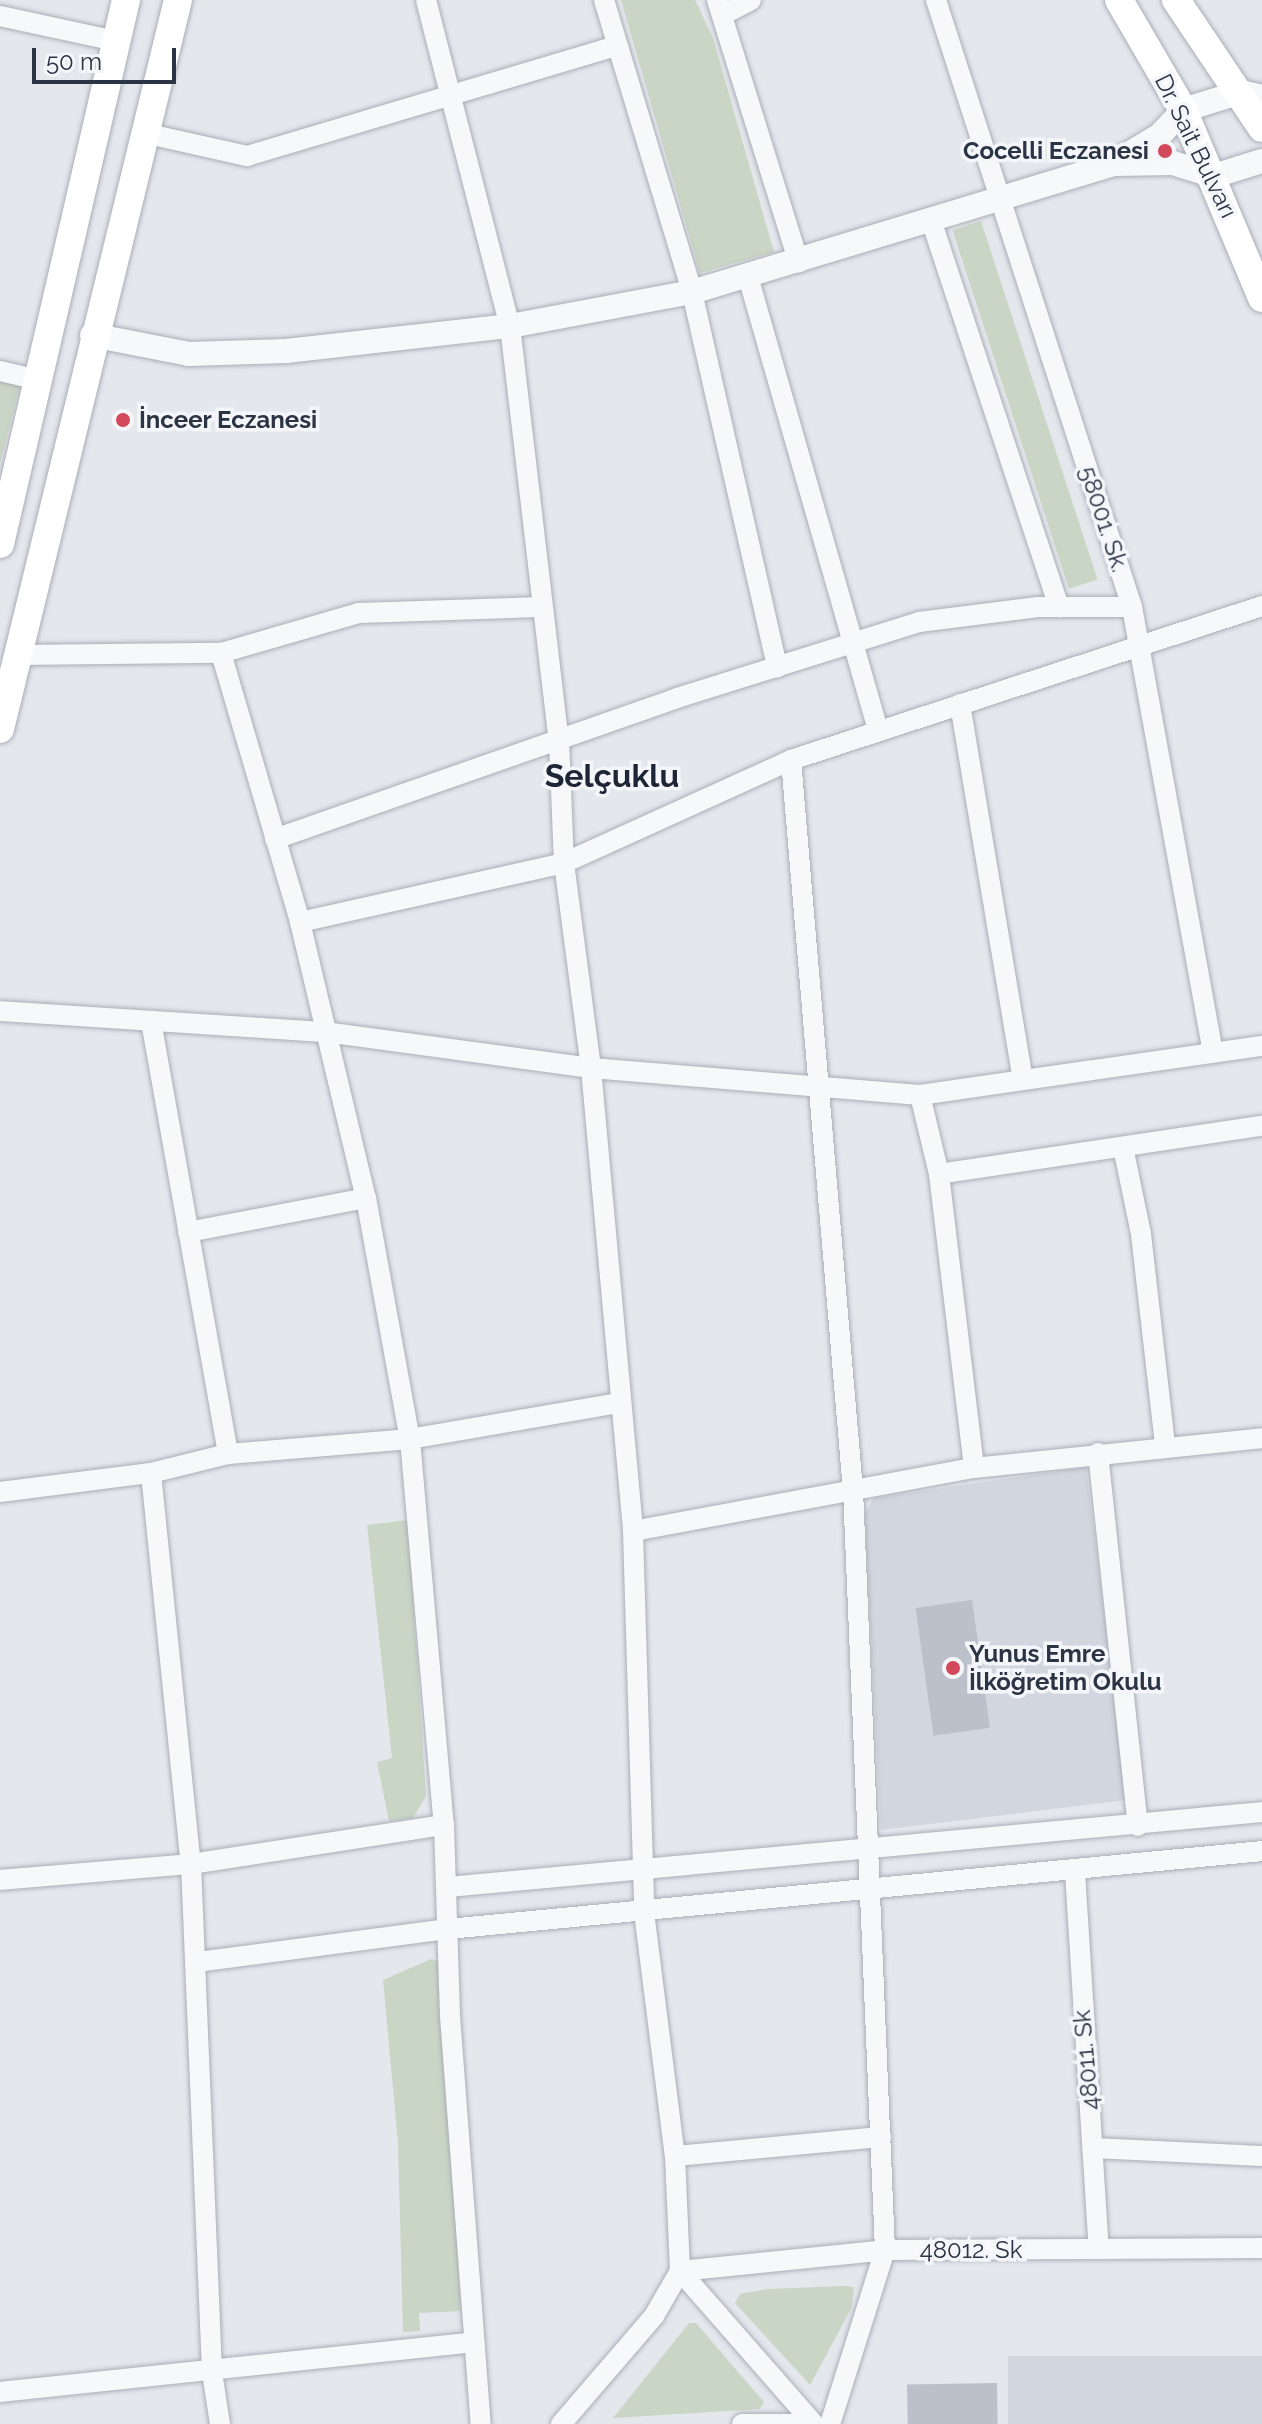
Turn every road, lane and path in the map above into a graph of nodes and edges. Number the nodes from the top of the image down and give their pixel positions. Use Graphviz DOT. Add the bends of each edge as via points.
graph roads {
  1 [pos="126,0"];
  2 [pos="178,0"];
  3 [pos="426,0"];
  4 [pos="604,0"];
  5 [pos="751,0"];
  6 [pos="936,0"];
  7 [pos="1119,0"];
  8 [pos="1176,0"];
  9 [pos="721,7"];
  10 [pos="0,16"];
  11 [pos="116,41"];
  12 [pos="617,46"];
  13 [pos="451,93"];
  14 [pos="1252,94"];
  15 [pos="1183,110"];
  16 [pos="1262,128"];
  17 [pos="144,133"];
  18 [pos="1262,161"];
  19 [pos="1112,164"];
  20 [pos="1214,176"];
  21 [pos="1000,197"];
  22 [pos="931,220"];
  23 [pos="799,263"];
  24 [pos="749,280"];
  25 [pos="692,292"];
  26 [pos="1262,298"];
  27 [pos="510,326"];
  28 [pos="92,335"];
  29 [pos="0,371"];
  30 [pos="39,380"];
  31 [pos="0,542"];
  32 [pos="1262,606"];
  33 [pos="542,607"];
  34 [pos="1059,607"];
  35 [pos="1132,607"];
  36 [pos="854,641"];
  37 [pos="1141,642"];
  38 [pos="221,653"];
  39 [pos="18,655"];
  40 [pos="777,667"];
  41 [pos="960,704"];
  42 [pos="0,729"];
  43 [pos="878,729"];
  44 [pos="559,740"];
  45 [pos="791,760"];
  46 [pos="275,839"];
  47 [pos="564,863"];
  48 [pos="300,922"];
  49 [pos="0,1011"];
  50 [pos="151,1021"];
  51 [pos="325,1032"];
  52 [pos="1262,1046"];
  53 [pos="1213,1053"];
  54 [pos="591,1068"];
  55 [pos="1023,1080"];
  56 [pos="819,1092"];
  57 [pos="920,1095"];
  58 [pos="1262,1126"];
  59 [pos="1123,1147"];
  60 [pos="939,1174"];
  61 [pos="366,1198"];
  62 [pos="188,1232"];
  63 [pos="618,1403"];
  64 [pos="1262,1438"];
  65 [pos="410,1439"];
  66 [pos="1165,1445"];
  67 [pos="1098,1453"];
  68 [pos="228,1454"];
  69 [pos="974,1468"];
  70 [pos="151,1473"];
  71 [pos="853,1490"];
  72 [pos="0,1492"];
  73 [pos="633,1531"];
  74 [pos="1262,1812"];
  75 [pos="444,1825"];
  76 [pos="1138,1826"];
  77 [pos="871,1843"];
  78 [pos="1262,1851"];
  79 [pos="191,1864"];
  80 [pos="644,1871"];
  81 [pos="1075,1872"];
  82 [pos="0,1880"];
  83 [pos="448,1887"];
  84 [pos="873,1890"];
  85 [pos="644,1912"];
  86 [pos="448,1929"];
  87 [pos="197,1962"];
  88 [pos="881,2137"];
  89 [pos="1093,2148"];
  90 [pos="675,2156"];
  91 [pos="1262,2156"];
  92 [pos="1262,2248"];
  93 [pos="1099,2249"];
  94 [pos="885,2250"];
  95 [pos="680,2271"];
  96 [pos="474,2342"];
  97 [pos="212,2372"];
  98 [pos="0,2392"];
  99 [pos="817,2423"];
  100 [pos="220,2424"];
  101 [pos="481,2424"];
  102 [pos="561,2424"];
  103 [pos="742,2424"];
  1 -- 11 [label="main road"];
  2 -- 17 [label="main road"];
  3 -- 13 [label="street"];
  4 -- 12 [label="street"];
  5 -- 9 [label="street"];
  6 -- 21 [label="street, 58001. Sk."];
  7 -- 15 [label="main road, Dr. Sait Bulvarı"];
  8 -- 14 [label="main road"];
  9 -- 23 [label="street"];
  10 -- 11 [label="street"];
  11 -- 30 [label="main road"];
  12 -- 13 [label="street"];
  12 -- 25 [label="street"];
  13 -- 17 [label="street" via="247,156"];
  13 -- 27 [label="street"];
  14 -- 15 [label="street"];
  14 -- 16 [label="main road"];
  15 -- 19 [label="street" via="1160,135"];
  15 -- 20 [label="main road, Dr. Sait Bulvarı"];
  17 -- 28 [label="main road"];
  18 -- 20 [label="street"];
  19 -- 20 [label="street" via="1173,163"];
  19 -- 21 [label="street"];
  20 -- 26 [label="main road, Dr. Sait Bulvarı"];
  21 -- 22 [label="street"];
  21 -- 35 [label="street, 58001. Sk."];
  22 -- 23 [label="street"];
  22 -- 34 [label="street"];
  23 -- 24 [label="street"];
  24 -- 25 [label="street"];
  24 -- 36 [label="street"];
  25 -- 27 [label="street"];
  25 -- 40 [label="street"];
  27 -- 28 [label="street" via="286,351 189,354"];
  27 -- 33 [label="street"];
  28 -- 39 [label="main road"];
  29 -- 30 [label="street"];
  30 -- 31 [label="main road"];
  32 -- 37 [label="street"];
  33 -- 38 [label="street" via="359,613"];
  33 -- 44 [label="street"];
  34 -- 35 [label="street"];
  34 -- 36 [label="street" via="919,622"];
  35 -- 37 [label="street, 58001. Sk."];
  36 -- 40 [label="street"];
  36 -- 43 [label="street"];
  37 -- 41 [label="street"];
  37 -- 53 [label="street, 58001. Sk."];
  38 -- 39 [label="street"];
  38 -- 46 [label="street"];
  39 -- 42 [label="main road"];
  40 -- 44 [label="street"];
  41 -- 43 [label="street"];
  41 -- 55 [label="street"];
  43 -- 45 [label="street"];
  44 -- 46 [label="street"];
  44 -- 47 [label="street"];
  45 -- 47 [label="street"];
  45 -- 56 [label="street"];
  46 -- 48 [label="street"];
  47 -- 48 [label="street"];
  47 -- 54 [label="street"];
  48 -- 51 [label="street"];
  49 -- 50 [label="street"];
  50 -- 51 [label="street"];
  50 -- 62 [label="street"];
  51 -- 54 [label="street"];
  51 -- 61 [label="street"];
  52 -- 53 [label="street"];
  53 -- 55 [label="street"];
  54 -- 56 [label="street"];
  54 -- 63 [label="street"];
  55 -- 57 [label="street"];
  56 -- 57 [label="street"];
  56 -- 71 [label="street"];
  57 -- 60 [label="street"];
  58 -- 59 [label="street"];
  59 -- 60 [label="street"];
  59 -- 66 [label="street" via="1141,1234"];
  60 -- 69 [label="street"];
  61 -- 62 [label="street"];
  61 -- 65 [label="street"];
  62 -- 68 [label="street"];
  63 -- 65 [label="street"];
  63 -- 73 [label="street"];
  64 -- 66 [label="street"];
  65 -- 68 [label="street"];
  65 -- 75 [label="street"];
  66 -- 67 [label="street"];
  67 -- 69 [label="street"];
  67 -- 76 [label="street"];
  68 -- 70 [label="street"];
  69 -- 71 [label="street"];
  70 -- 72 [label="street"];
  70 -- 79 [label="street"];
  71 -- 73 [label="street"];
  71 -- 77 [label="street"];
  73 -- 80 [label="street"];
  74 -- 76 [label="street"];
  75 -- 79 [label="street"];
  75 -- 83 [label="street"];
  76 -- 77 [label="street"];
  77 -- 80 [label="street"];
  77 -- 84 [label="street"];
  78 -- 81 [label="street"];
  79 -- 82 [label="street"];
  79 -- 87 [label="street"];
  80 -- 83 [label="street"];
  80 -- 85 [label="street"];
  81 -- 84 [label="street"];
  81 -- 89 [label="street, 48011. Sk"];
  83 -- 86 [label="street"];
  84 -- 85 [label="street"];
  84 -- 88 [label="street"];
  85 -- 86 [label="street"];
  85 -- 90 [label="street"];
  86 -- 87 [label="street"];
  86 -- 96 [label="street"];
  87 -- 97 [label="street"];
  88 -- 90 [label="street"];
  88 -- 94 [label="street"];
  89 -- 91 [label="street"];
  89 -- 93 [label="street, 48011. Sk"];
  90 -- 95 [label="street"];
  92 -- 93 [label="street, 48012. Sk"];
  93 -- 94 [label="street, 48012. Sk"];
  94 -- 95 [label="street, 48012. Sk"];
  94 -- 99 [label="street"];
  95 -- 99 [label="street"];
  95 -- 102 [label="street" via="654,2316"];
  96 -- 97 [label="street"];
  96 -- 101 [label="street"];
  97 -- 98 [label="street"];
  97 -- 100 [label="street"];
  99 -- 103 [label="street"];
}
